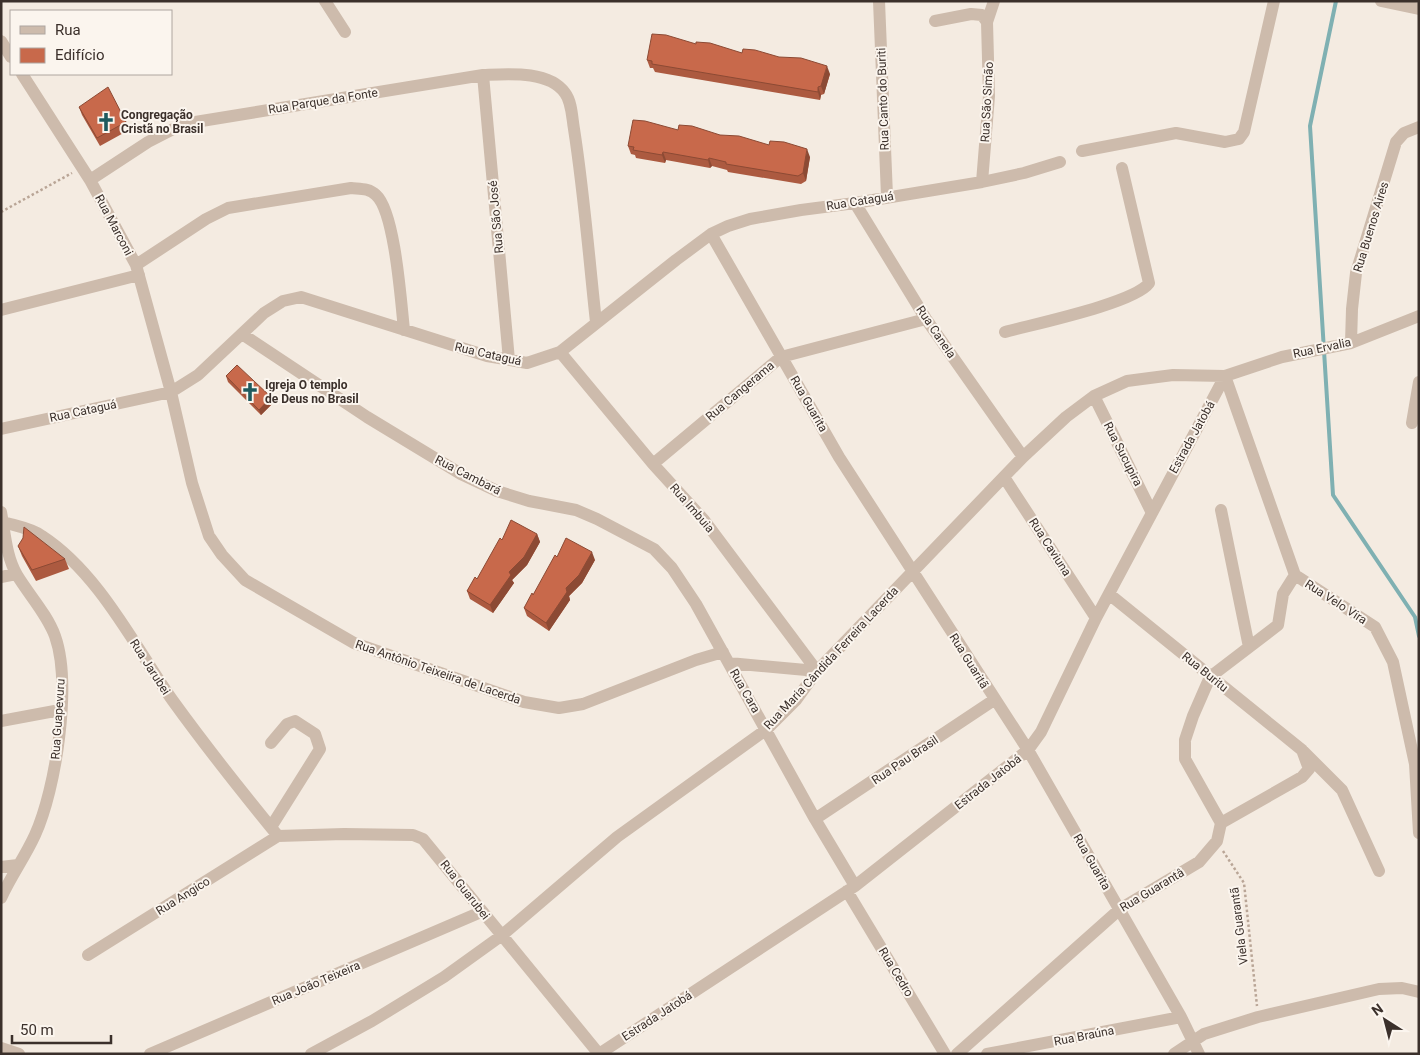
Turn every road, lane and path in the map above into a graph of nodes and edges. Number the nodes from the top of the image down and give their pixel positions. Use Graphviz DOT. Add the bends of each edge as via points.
graph roads {
  1 [pos="325,1"];
  2 [pos="879,1"];
  3 [pos="994,1"];
  4 [pos="1274,1"];
  5 [pos="1381,1"];
  6 [pos="1419,9"];
  7 [pos="935,21"];
  8 [pos="987,22"];
  9 [pos="344,32"];
  10 [pos="1,41"];
  11 [pos="10,55"];
  12 [pos="23,75"];
  13 [pos="483,75"];
  14 [pos="1419,127"];
  15 [pos="1082,151"];
  16 [pos="1060,162"];
  17 [pos="82,167"];
  18 [pos="1122,168"];
  19 [pos="90,180"];
  20 [pos="982,182"];
  21 [pos="886,196"];
  22 [pos="855,203"];
  23 [pos="1,212"];
  24 [pos="711,234"];
  25 [pos="138,270"];
  26 [pos="1,310"];
  27 [pos="1419,316"];
  28 [pos="926,319"];
  29 [pos="596,322"];
  30 [pos="404,330"];
  31 [pos="1005,332"];
  32 [pos="242,334"];
  33 [pos="1351,343"];
  34 [pos="560,352"];
  35 [pos="781,357"];
  36 [pos="509,360"];
  37 [pos="1225,376"];
  38 [pos="1419,382"];
  39 [pos="171,392"];
  40 [pos="1094,396"];
  41 [pos="1412,423"];
  42 [pos="1,429"];
  43 [pos="1023,457"];
  44 [pos="654,464"];
  45 [pos="1004,477"];
  46 [pos="1221,510"];
  47 [pos="1151,511"];
  48 [pos="2,517"];
  49 [pos="913,570"];
  50 [pos="16,574"];
  51 [pos="1295,575"];
  52 [pos="1,577"];
  53 [pos="1109,594"];
  54 [pos="1096,618"];
  55 [pos="1249,647"];
  56 [pos="726,657"];
  57 [pos="817,670"];
  58 [pos="1210,677"];
  59 [pos="994,700"];
  60 [pos="60,710"];
  61 [pos="1,722"];
  62 [pos="767,729"];
  63 [pos="271,743"];
  64 [pos="1028,750"];
  65 [pos="1302,750"];
  66 [pos="815,819"];
  67 [pos="1221,823"];
  68 [pos="275,831"];
  69 [pos="1419,833"];
  70 [pos="1217,841"];
  71 [pos="18,865"];
  72 [pos="1,867"];
  73 [pos="1379,871"];
  74 [pos="851,888"];
  75 [pos="1,898"];
  76 [pos="1120,909"];
  77 [pos="481,912"];
  78 [pos="501,936"];
  79 [pos="88,955"];
  80 [pos="1419,992"];
  81 [pos="1181,1017"];
  82 [pos="1258,1017"];
  83 [pos="1192,1040"];
  84 [pos="1,1048"];
  85 [pos="19,1054"];
  86 [pos="150,1054"];
  87 [pos="311,1054"];
  88 [pos="599,1054"];
  89 [pos="945,1054"];
  90 [pos="957,1054"];
  91 [pos="987,1054"];
  92 [pos="1174,1054"];
  93 [pos="1199,1054"];
  1 -- 9 [label="street"];
  2 -- 21 [label="street, Rua Canto do Buriti"];
  3 -- 8 [label="street, Rua São Simão"];
  4 -- 15 [label="street" via="1244,132 1239,139 1225,142 1176,133"];
  5 -- 6 [label="street"];
  7 -- 8 [label="street" via="971,14 982,15"];
  8 -- 20 [label="street, Rua São Simão" via="988,96"];
  10 -- 11 [label="street"];
  12 -- 17 [label="street, Rua Marconi"];
  13 -- 19 [label="street, Rua Parque da Fonte" via="183,124 148,142"];
  13 -- 29 [label="street, Rua Parque da Fonte" via="524,73 558,85 566,94 579,159"];
  13 -- 36 [label="street, Rua São José"];
  14 -- 33 [label="street, Rua Buenos Aires" via="1404,133 1396,142 1356,273"];
  16 -- 20 [label="street, Rua Cataguá"];
  17 -- 19 [label="street, Rua Marconi"];
  17 -- 23 [label="path"];
  18 -- 31 [label="street" via="1149,283 1144,290 1124,299"];
  19 -- 25 [label="street, Rua Marconi"];
  20 -- 21 [label="street, Rua Cataguá"];
  21 -- 22 [label="street, Rua Cataguá"];
  22 -- 24 [label="street, Rua Cataguá" via="750,219"];
  22 -- 28 [label="street, Rua Canela"];
  24 -- 29 [label="street, Rua Cataguá"];
  24 -- 35 [label="street, Rua Guarita"];
  25 -- 26 [label="street"];
  25 -- 30 [label="street" via="206,219 228,208 351,188 367,189 383,205 393,242"];
  25 -- 39 [label="street, Rua Marconi"];
  27 -- 33 [label="street, Rua Ervalia"];
  28 -- 35 [label="street, Rua Cangerama"];
  28 -- 43 [label="street, Rua Canela"];
  29 -- 34 [label="street, Rua Cataguá"];
  30 -- 32 [label="street, Rua Cataguá" via="300,297 282,300"];
  30 -- 36 [label="street, Rua Cataguá"];
  32 -- 39 [label="street, Rua Cataguá" via="198,375"];
  32 -- 56 [label="street, Rua Cambará" via="367,417 461,474 497,492 583,513 654,549 683,582"];
  33 -- 37 [label="street, Rua Ervalia" via="1282,357"];
  34 -- 36 [label="street, Rua Cataguá" via="527,363"];
  34 -- 44 [label="street, Rua Imbuia"];
  35 -- 44 [label="street, Rua Cangerama"];
  35 -- 49 [label="street, Rua Guarita" via="839,457"];
  37 -- 40 [label="street, Rua Maria Cândida Ferreira Lacerda" via="1173,375 1127,381"];
  37 -- 47 [label="street, Estrada Jatobá"];
  37 -- 51 [label="street, Rua Velo Vira"];
  38 -- 41 [label="street"];
  39 -- 42 [label="street, Rua Cataguá"];
  39 -- 56 [label="street, Rua Antônio Teixeiira de Lacerda" via="192,483 209,536 222,555 246,580 354,643 524,702 558,708 583,704 696,660"];
  40 -- 43 [label="street, Rua Maria Cândida Ferreira Lacerda" via="1066,416"];
  40 -- 47 [label="street, Rua Sucupira"];
  43 -- 45 [label="street, Rua Maria Cândida Ferreira Lacerda"];
  44 -- 57 [label="street, Rua Imbuia" via="704,520"];
  45 -- 49 [label="street, Rua Maria Cândida Ferreira Lacerda"];
  45 -- 54 [label="street, Rua Caviuna"];
  46 -- 55 [label="street"];
  47 -- 53 [label="street, Estrada Jatobá"];
  48 -- 50 [label="street, Rua Guapevuru" via="6,546"];
  48 -- 68 [label="street, Rua Jarubei" via="40,535 58,548 90,582 226,773"];
  49 -- 57 [label="street, Rua Maria Cândida Ferreira Lacerda"];
  49 -- 59 [label="street, Rua Guaritã"];
  50 -- 52 [label="street"];
  50 -- 60 [label="street, Rua Guapevuru" via="55,635 62,680"];
  51 -- 55 [label="street" via="1283,594 1278,625"];
  51 -- 69 [label="street, Rua Velo Vira" via="1374,627 1384,641 1393,662 1415,764"];
  53 -- 54 [label="street, Estrada Jatobá"];
  53 -- 58 [label="street, Rua Buritu"];
  54 -- 64 [label="street, Estrada Jatobá" via="1041,732"];
  55 -- 58 [label="street"];
  56 -- 57 [label="street"];
  56 -- 62 [label="street, Rua Cara"];
  57 -- 62 [label="street, Rua Maria Cândida Ferreira Lacerda" via="796,700"];
  58 -- 65 [label="street, Rua Buritu"];
  58 -- 67 [label="street" via="1192,716 1185,740 1185,759"];
  59 -- 64 [label="street, Rua Guaritã"];
  59 -- 66 [label="street, Rua Pau Brasil"];
  60 -- 61 [label="street"];
  60 -- 71 [label="street, Rua Guapevuru" via="56,762 48,800"];
  62 -- 66 [label="street, Rua Cedro"];
  62 -- 78 [label="street, Rua Maria Cândida Ferreira Lacerda" via="618,837"];
  63 -- 68 [label="street" via="286,724 296,721 315,734 320,749"];
  64 -- 74 [label="street, Estrada Jatobá"];
  64 -- 76 [label="street, Rua Guarita"];
  65 -- 67 [label="street" via="1309,769 1302,777"];
  65 -- 73 [label="street, Rua Buritu" via="1342,790"];
  66 -- 74 [label="street, Rua Cedro"];
  67 -- 70 [label="street, Rua Guarantâ"];
  68 -- 77 [label="street, Rua Guarubei" via="413,835 431,847"];
  68 -- 79 [label="street, Rua Angico"];
  70 -- 76 [label="street, Rua Guarantâ" via="1199,862"];
  70 -- 82 [label="path, Viela Guarantã" via="1244,883"];
  71 -- 72 [label="street"];
  71 -- 75 [label="street, Rua Guapevuru"];
  74 -- 88 [label="street, Estrada Jatobá"];
  74 -- 89 [label="street, Rua Cedro"];
  76 -- 81 [label="street, Rua Guarita"];
  76 -- 90 [label="street, Rua Guarantâ"];
  77 -- 78 [label="street, Rua Guarubei"];
  77 -- 86 [label="street, Rua João Teixeira"];
  78 -- 87 [label="street, Rua Maria Cândida Ferreira Lacerda" via="444,977"];
  78 -- 88 [label="street, Rua Guarubei"];
  80 -- 82 [label="street" via="1402,988 1379,989"];
  81 -- 83 [label="street, Rua Guarita"];
  81 -- 91 [label="street, Rua Braúna"];
  82 -- 83 [label="street"];
  83 -- 92 [label="street"];
  83 -- 93 [label="street, Rua Guarita"];
  84 -- 85 [label="street"];
}
